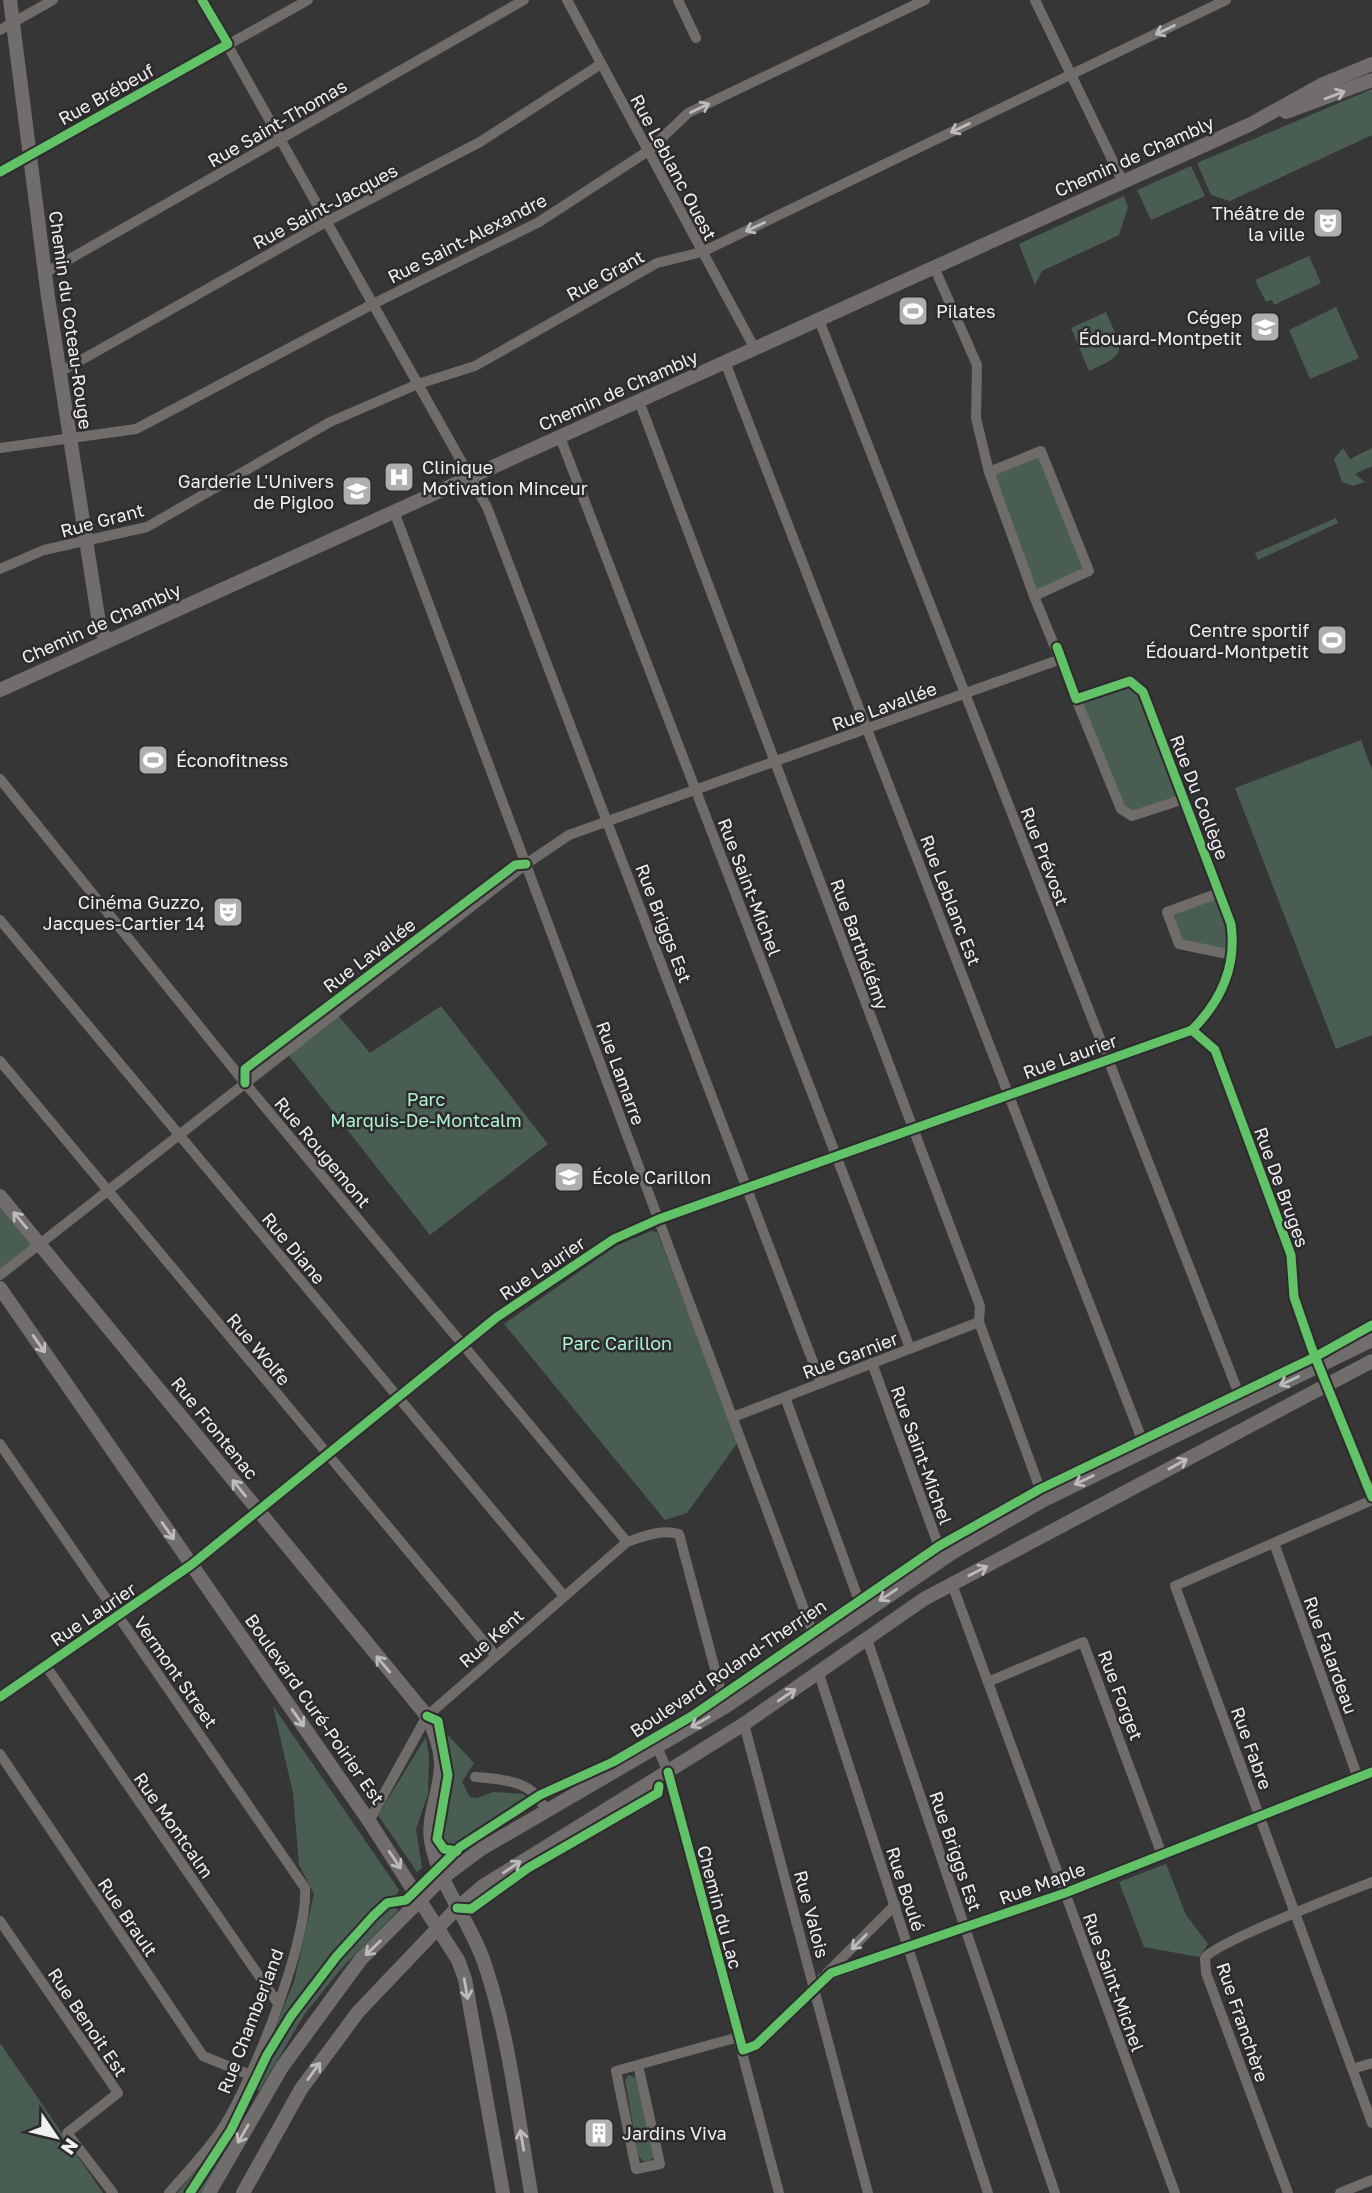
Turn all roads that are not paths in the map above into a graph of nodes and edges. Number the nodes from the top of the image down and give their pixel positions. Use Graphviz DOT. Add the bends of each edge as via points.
graph roads {
  1 [pos="10,0"];
  2 [pos="53,0"];
  3 [pos="202,0"];
  4 [pos="308,0"];
  5 [pos="524,0"];
  6 [pos="567,0"];
  7 [pos="679,0"];
  8 [pos="925,0"];
  9 [pos="1035,0"];
  10 [pos="1226,0"];
  11 [pos="14,23"];
  12 [pos="0,30"];
  13 [pos="696,38"];
  14 [pos="228,44"];
  15 [pos="601,64"];
  16 [pos="1372,64"];
  17 [pos="1071,75"];
  18 [pos="1372,80"];
  19 [pos="1251,124"];
  20 [pos="281,138"];
  21 [pos="648,151"];
  22 [pos="29,156"];
  23 [pos="0,172"];
  24 [pos="1123,182"];
  25 [pos="326,222"];
  26 [pos="702,252"];
  27 [pos="934,267"];
  28 [pos="45,273"];
  29 [pos="373,304"];
  30 [pos="819,320"];
  31 [pos="754,349"];
  32 [pos="724,362"];
  33 [pos="60,372"];
  34 [pos="418,384"];
  35 [pos="639,401"];
  36 [pos="560,437"];
  37 [pos="69,440"];
  38 [pos="0,448"];
  39 [pos="989,472"];
  40 [pos="471,477"];
  41 [pos="395,514"];
  42 [pos="85,543"];
  43 [pos="0,569"];
  44 [pos="1034,596"];
  45 [pos="106,642"];
  46 [pos="1061,659"];
  47 [pos="0,690"];
  48 [pos="965,694"];
  49 [pos="1076,699"];
  50 [pos="867,729"];
  51 [pos="775,761"];
  52 [pos="0,779"];
  53 [pos="696,790"];
  54 [pos="1184,799"];
  55 [pos="609,821"];
  56 [pos="526,864"];
  57 [pos="1219,893"];
  58 [pos="0,920"];
  59 [pos="1233,955"];
  60 [pos="1192,1030"];
  61 [pos="1107,1060"];
  62 [pos="0,1061"];
  63 [pos="246,1083"];
  64 [pos="1009,1095"];
  65 [pos="912,1130"];
  66 [pos="180,1135"];
  67 [pos="837,1157"];
  68 [pos="748,1188"];
  69 [pos="108,1191"];
  70 [pos="0,1196"];
  71 [pos="659,1219"];
  72 [pos="40,1243"];
  73 [pos="0,1275"];
  74 [pos="0,1288"];
  75 [pos="979,1322"];
  76 [pos="1372,1340"];
  77 [pos="464,1345"];
  78 [pos="911,1348"];
  79 [pos="1372,1361"];
  80 [pos="872,1363"];
  81 [pos="1319,1367"];
  82 [pos="821,1383"];
  83 [pos="1327,1385"];
  84 [pos="785,1397"];
  85 [pos="399,1398"];
  86 [pos="1242,1402"];
  87 [pos="733,1417"];
  88 [pos="0,1444"];
  89 [pos="1146,1450"];
  90 [pos="327,1457"];
  91 [pos="1372,1499"];
  92 [pos="1044,1500"];
  93 [pos="258,1511"];
  94 [pos="627,1542"];
  95 [pos="1274,1543"];
  96 [pos="943,1558"];
  97 [pos="191,1565"];
  98 [pos="952,1584"];
  99 [pos="564,1596"];
  100 [pos="863,1612"];
  101 [pos="119,1616"];
  102 [pos="867,1639"];
  103 [pos="817,1644"];
  104 [pos="495,1655"];
  105 [pos="46,1666"];
  106 [pos="819,1674"];
  107 [pos="990,1681"];
  108 [pos="0,1697"];
  109 [pos="725,1707"];
  110 [pos="427,1716"];
  111 [pos="744,1724"];
  112 [pos="657,1747"];
  113 [pos="0,1754"];
  114 [pos="668,1772"];
  115 [pos="1372,1773"];
  116 [pos="475,1777"];
  117 [pos="1358,1778"];
  118 [pos="545,1810"];
  119 [pos="1260,1816"];
  120 [pos="369,1821"];
  121 [pos="1162,1855"];
  122 [pos="441,1879"];
  123 [pos="1372,1882"];
  124 [pos="303,1883"];
  125 [pos="1065,1893"];
  126 [pos="420,1899"];
  127 [pos="895,1905"];
  128 [pos="457,1908"];
  129 [pos="1296,1913"];
  130 [pos="0,1921"];
  131 [pos="439,1927"];
  132 [pos="965,1927"];
  133 [pos="908,1947"];
  134 [pos="819,1982"];
  135 [pos="277,2002"];
  136 [pos="739,2037"];
  137 [pos="743,2050"];
  138 [pos="1372,2063"];
  139 [pos="638,2065"];
  140 [pos="1352,2069"];
  141 [pos="250,2075"];
  142 [pos="1372,2123"];
  143 [pos="1372,2180"];
  144 [pos="113,2193"];
  145 [pos="169,2193"];
  146 [pos="209,2193"];
  147 [pos="243,2193"];
  148 [pos="503,2193"];
  149 [pos="531,2193"];
  150 [pos="779,2193"];
  151 [pos="868,2193"];
  152 [pos="988,2193"];
  153 [pos="1055,2193"];
  154 [pos="1175,2193"];
  155 [pos="1288,2193"];
  156 [pos="1340,2193"];
  1 -- 11 [label="main road, Chemin du Coteau-Rouge"];
  2 -- 11 [label="street"];
  3 -- 14 [label="street, Rue Briggs Est"];
  4 -- 14 [label="street, Rue Brébeuf"];
  5 -- 20 [label="street, Rue Saint-Thomas"];
  6 -- 15 [label="street, Rue Leblanc Ouest"];
  7 -- 13 [label="street"];
  21 -- 8 [label="street, Rue Saint-Alexandre, one-way" via="688,113"];
  9 -- 17 [label="street"];
  10 -- 17 [label="street, Rue Grant, one-way"];
  11 -- 12 [label="street"];
  11 -- 22 [label="main road, Chemin du Coteau-Rouge"];
  14 -- 20 [label="street, Rue Briggs Est"];
  14 -- 22 [label="street, Rue Brébeuf"];
  15 -- 21 [label="street, Rue Leblanc Ouest"];
  15 -- 25 [label="street, Rue Saint-Jacques" via="480,142"];
  16 -- 19 [label="main road, Chemin de Chambly" via="1321,85"];
  17 -- 24 [label="street"];
  17 -- 26 [label="street, Rue Grant, one-way"];
  19 -- 18 [label="main road, Chemin de Chambly, one-way"];
  19 -- 24 [label="main road, Chemin de Chambly"];
  20 -- 25 [label="street, Rue Briggs Est"];
  20 -- 28 [label="street, Rue Saint-Thomas"];
  21 -- 26 [label="street, Rue Leblanc Ouest"];
  21 -- 29 [label="street, Rue Saint-Alexandre" via="539,222"];
  22 -- 23 [label="street, Rue Brébeuf"];
  22 -- 28 [label="main road, Chemin du Coteau-Rouge"];
  24 -- 27 [label="main road, Chemin de Chambly"];
  25 -- 29 [label="street, Rue Briggs Est"];
  25 -- 33 [label="street, Rue Saint-Jacques"];
  26 -- 31 [label="street, Rue Leblanc Ouest"];
  26 -- 34 [label="street, Rue Grant" via="657,263 475,366"];
  27 -- 30 [label="main road, Chemin de Chambly"];
  27 -- 39 [label="street, Rue Du Collège" via="977,365 976,418"];
  28 -- 33 [label="main road, Chemin du Coteau-Rouge"];
  29 -- 34 [label="street, Rue Briggs Est"];
  29 -- 37 [label="street, Rue Saint-Alexandre" via="136,429"];
  30 -- 31 [label="main road, Chemin de Chambly"];
  30 -- 48 [label="street, Rue Prévost"];
  31 -- 32 [label="main road, Chemin de Chambly"];
  32 -- 35 [label="main road, Chemin de Chambly"];
  32 -- 50 [label="street, Rue Leblanc Est"];
  33 -- 37 [label="main road, Chemin du Coteau-Rouge"];
  34 -- 40 [label="street, Rue Briggs Est"];
  34 -- 42 [label="street, Rue Grant" via="330,422 147,527"];
  35 -- 36 [label="main road, Chemin de Chambly"];
  35 -- 51 [label="street, Rue Barthélémy"];
  36 -- 40 [label="main road, Chemin de Chambly"];
  36 -- 53 [label="street, Rue Saint-Michel"];
  37 -- 38 [label="street, Rue Saint-Alexandre"];
  37 -- 42 [label="main road, Chemin du Coteau-Rouge"];
  39 -- 44 [label="street, Rue Du Collège"];
  39 -- 44 [label="street" via="1041,452 1089,571"];
  40 -- 41 [label="main road, Chemin de Chambly"];
  40 -- 55 [label="street, Rue Briggs Est" via="487,507"];
  41 -- 45 [label="main road, Chemin de Chambly"];
  41 -- 56 [label="street, Rue Lamarre"];
  42 -- 43 [label="street, Rue Grant" via="44,550"];
  42 -- 45 [label="main road, Chemin du Coteau-Rouge"];
  44 -- 46 [label="street, Rue Du Collège"];
  45 -- 47 [label="main road, Chemin de Chambly"];
  46 -- 48 [label="street, Rue Lavallée"];
  46 -- 49 [label="street, Rue Du Collège"];
  48 -- 50 [label="street, Rue Lavallée"];
  48 -- 61 [label="street, Rue Prévost"];
  49 -- 54 [label="street, Rue Du Collège" via="1126,815"];
  49 -- 54 [label="street, Rue Du Collège" via="1130,681 1138,685"];
  50 -- 51 [label="street, Rue Lavallée"];
  50 -- 64 [label="street, Rue Leblanc Est"];
  51 -- 53 [label="street, Rue Lavallée"];
  51 -- 65 [label="street, Rue Barthélémy"];
  52 -- 63 [label="street, Rue Rougemont"];
  53 -- 55 [label="street, Rue Lavallée"];
  53 -- 67 [label="street, Rue Saint-Michel"];
  54 -- 57 [label="street, Rue Du Collège"];
  55 -- 56 [label="street, Rue Lavallée" via="569,835"];
  55 -- 68 [label="street, Rue Briggs Est"];
  56 -- 63 [label="street, Rue Lavallée"];
  56 -- 71 [label="street, Rue Lamarre"];
  57 -- 59 [label="street, Rue Du Collège" via="1231,923"];
  57 -- 59 [label="street" via="1167,912 1179,944"];
  58 -- 66 [label="street, Rue Diane"];
  59 -- 60 [label="street, Rue Du Collège" via="1226,983"];
  60 -- 61 [label="street, Rue Laurier"];
  60 -- 81 [label="street, Rue De Bruges" via="1215,1050 1223,1070 1291,1255 1294,1297"];
  61 -- 64 [label="street, Rue Laurier"];
  61 -- 86 [label="street, Rue Prévost"];
  62 -- 69 [label="street, Rue Wolfe"];
  63 -- 66 [label="street, Rue Lavallée"];
  63 -- 77 [label="street, Rue Rougemont"];
  64 -- 65 [label="street, Rue Laurier"];
  64 -- 89 [label="street, Rue Leblanc Est"];
  65 -- 67 [label="street, Rue Laurier"];
  65 -- 75 [label="street, Rue Barthélémy" via="980,1306"];
  66 -- 69 [label="street, Rue Lavallée"];
  66 -- 85 [label="street, Rue Diane"];
  67 -- 68 [label="street, Rue Laurier"];
  67 -- 78 [label="street, Rue Saint-Michel"];
  68 -- 71 [label="street, Rue Laurier"];
  68 -- 82 [label="street, Rue Briggs Est"];
  69 -- 72 [label="street, Rue Lavallée"];
  69 -- 90 [label="street, Rue Wolfe"];
  72 -- 70 [label="main road, Rue Frontenac, one-way"];
  71 -- 77 [label="street, Rue Laurier" via="614,1239 552,1278"];
  71 -- 87 [label="street, Rue Lamarre"];
  72 -- 73 [label="street, Rue Lavallée"];
  93 -- 72 [label="main road, Rue Frontenac, one-way"];
  74 -- 97 [label="main road, Boulevard Curé-Poirier Est, one-way"];
  75 -- 78 [label="street, Rue Garnier"];
  75 -- 92 [label="street, Rue Barthélémy"];
  76 -- 81 [label="main road, Boulevard Roland-Therrien"];
  77 -- 85 [label="street, Rue Laurier"];
  77 -- 94 [label="street, Rue Rougemont"];
  78 -- 80 [label="street, Rue Garnier"];
  79 -- 83 [label="main road"];
  80 -- 82 [label="street, Rue Garnier"];
  80 -- 96 [label="street, Rue Saint-Michel"];
  81 -- 83 [label="street, Rue De Bruges"];
  81 -- 86 [label="main road, Boulevard Roland-Therrien, one-way"];
  82 -- 84 [label="street, Rue Garnier"];
  83 -- 91 [label="street, Rue De Bruges"];
  98 -- 83 [label="main road, one-way"];
  84 -- 87 [label="street, Rue Garnier"];
  84 -- 100 [label="street"];
  85 -- 90 [label="street, Rue Laurier"];
  85 -- 99 [label="street, Rue Diane"];
  86 -- 89 [label="main road, Boulevard Roland-Therrien"];
  87 -- 103 [label="street, Rue Lamarre"];
  88 -- 101 [label="street, Vermont Street"];
  89 -- 92 [label="main road, Boulevard Roland-Therrien, one-way"];
  90 -- 93 [label="street, Rue Laurier"];
  90 -- 104 [label="street, Rue Wolfe"];
  91 -- 95 [label="street, Rue Fabre"];
  92 -- 96 [label="main road, Boulevard Roland-Therrien"];
  93 -- 97 [label="street, Rue Laurier"];
  110 -- 93 [label="main road, Rue Frontenac, one-way"];
  94 -- 99 [label="street, Rue Kent"];
  94 -- 109 [label="street, Rue Kent" via="667,1531 680,1534"];
  95 -- 117 [label="street, Rue Falardeau"];
  95 -- 119 [label="street, Rue Fabre" via="1175,1586"];
  96 -- 100 [label="main road, Boulevard Roland-Therrien, one-way"];
  97 -- 101 [label="street, Rue Laurier"];
  97 -- 120 [label="main road, Boulevard Curé-Poirier Est, one-way"];
  98 -- 102 [label="main road"];
  98 -- 107 [label="street, Rue Saint-Michel"];
  99 -- 104 [label="street, Rue Kent"];
  100 -- 103 [label="main road, Boulevard Roland-Therrien"];
  101 -- 105 [label="street, Rue Laurier"];
  101 -- 124 [label="street, Vermont Street"];
  102 -- 106 [label="main road"];
  102 -- 132 [label="street, Rue Briggs Est"];
  103 -- 109 [label="main road, Boulevard Roland-Therrien"];
  104 -- 110 [label="street, Rue Kent"];
  105 -- 108 [label="street, Rue Laurier"];
  105 -- 135 [label="street, Rue Montcalm"];
  111 -- 106 [label="main road, one-way"];
  106 -- 127 [label="street, Rue Boulé"];
  107 -- 121 [label="street, Rue Forget" via="1083,1642"];
  107 -- 125 [label="street, Rue Saint-Michel"];
  109 -- 112 [label="main road, Boulevard Roland-Therrien, one-way"];
  110 -- 120 [label="street, Rue Kent"];
  110 -- 122 [label="main road, Rue Frontenac" via="439,1743 441,1764 431,1841"];
  111 -- 114 [label="main road"];
  111 -- 134 [label="street, Rue Valois"];
  112 -- 114 [label="street, Chemin du Lac"];
  112 -- 118 [label="main road, Boulevard Roland-Therrien"];
  113 -- 141 [label="street, Rue Brault" via="203,2056"];
  128 -- 114 [label="main road, one-way" via="524,1858"];
  114 -- 136 [label="street, Chemin du Lac"];
  115 -- 117 [label="street, Rue Maple"];
  116 -- 118 [label="street" via="529,1788 540,1795"];
  117 -- 119 [label="street, Rue Maple"];
  118 -- 122 [label="main road, Boulevard Roland-Therrien"];
  119 -- 121 [label="street, Rue Maple"];
  119 -- 129 [label="street, Rue Fabre"];
  120 -- 126 [label="main road, Boulevard Curé-Poirier Est, one-way"];
  121 -- 125 [label="street, Rue Maple"];
  122 -- 126 [label="main road, Boulevard Roland-Therrien"];
  122 -- 128 [label="main road"];
  123 -- 129 [label="street"];
  124 -- 135 [label="street, Rue Chamberland" via="303,1918"];
  125 -- 132 [label="street, Rue Maple"];
  125 -- 154 [label="street, Rue Saint-Michel"];
  126 -- 131 [label="main road, Boulevard Curé-Poirier Est"];
  126 -- 146 [label="main road, Boulevard Roland-Therrien, one-way" via="361,1959 324,2007 282,2067"];
  127 -- 133 [label="street, Rue Boulé"];
  127 -- 134 [label="street, Rue Maple, one-way"];
  128 -- 131 [label="main road"];
  149 -- 128 [label="main road, one-way" via="502,2024 486,1965"];
  129 -- 140 [label="street, Rue Fabre"];
  129 -- 155 [label="street, Rue Franchère" via="1215,1948 1204,1965"];
  130 -- 144 [label="street, Rue Benoit Est" via="118,2093 67,2133"];
  147 -- 131 [label="main road, one-way" via="301,2089 339,2037"];
  131 -- 148 [label="main road, Boulevard Curé-Poirier Est, one-way" via="465,1979"];
  132 -- 133 [label="street, Rue Maple"];
  132 -- 153 [label="street, Rue Briggs Est"];
  133 -- 134 [label="street, Rue Maple"];
  133 -- 152 [label="street, Rue Boulé"];
  134 -- 137 [label="street, Rue Maple" via="756,2045"];
  134 -- 151 [label="street, Rue Valois"];
  135 -- 141 [label="street, Rue Chamberland"];
  136 -- 137 [label="street, Chemin du Lac"];
  136 -- 139 [label="street"];
  137 -- 150 [label="street, Chemin du Lac"];
  138 -- 140 [label="street"];
  139 -- 139 [label="street" via="616,2071 636,2169 660,2164"];
  140 -- 142 [label="street, Rue Fabre"];
  141 -- 145 [label="street, Rue Chamberland" via="224,2126"];
  143 -- 156 [label="street"];
}
